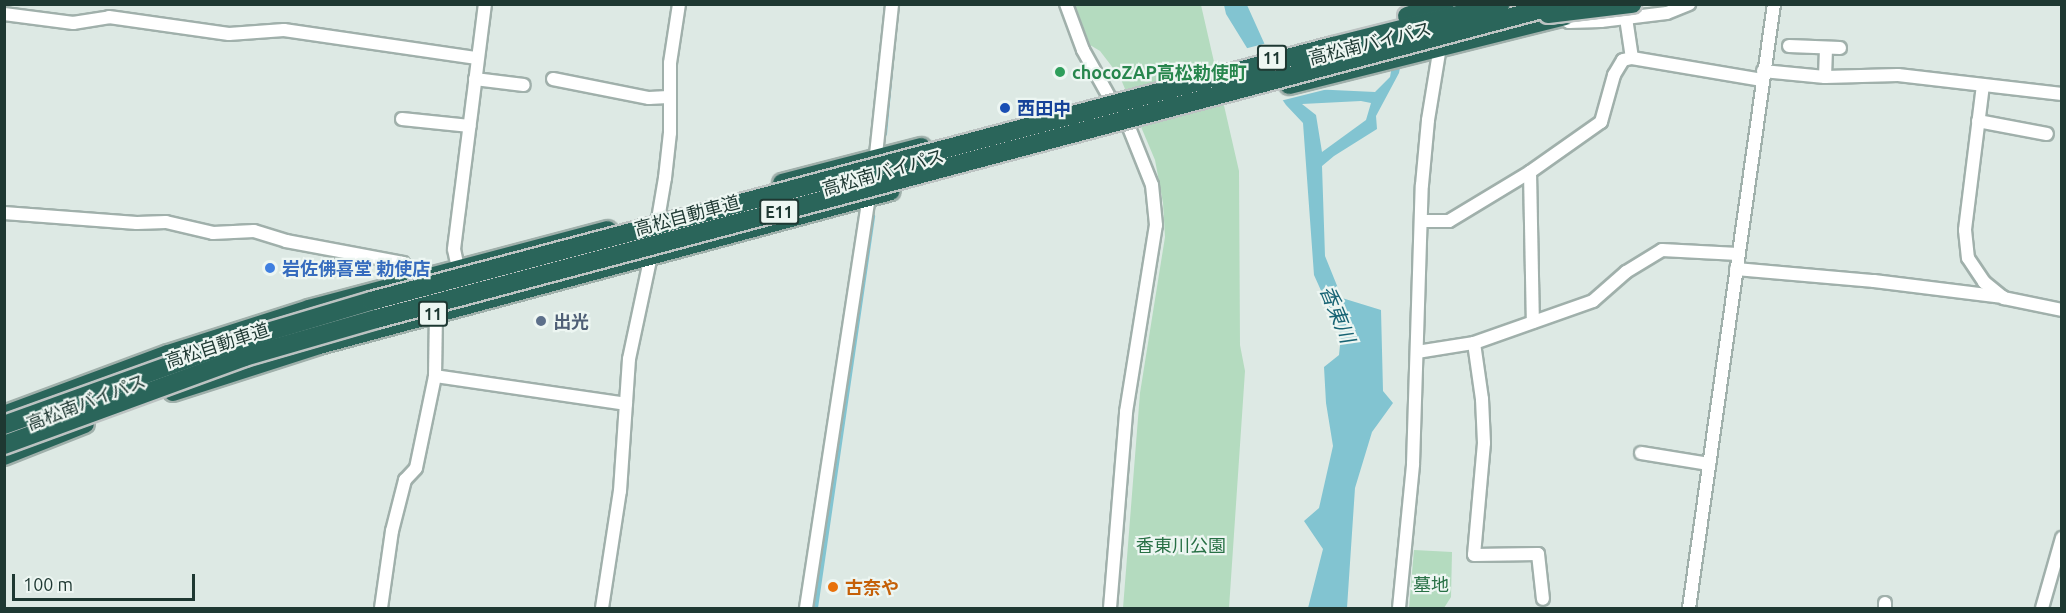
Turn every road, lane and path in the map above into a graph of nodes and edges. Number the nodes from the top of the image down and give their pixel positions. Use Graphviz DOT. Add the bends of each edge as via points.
graph roads {
  1 [pos="485,4"];
  2 [pos="679,4"];
  3 [pos="892,4"];
  4 [pos="1066,4"];
  5 [pos="1469,4"];
  6 [pos="1607,4"];
  7 [pos="1689,4"];
  8 [pos="1774,4"];
  9 [pos="1445,7"];
  10 [pos="1560,11"];
  11 [pos="1629,11"];
  12 [pos="1502,12"];
  13 [pos="4,14"];
  14 [pos="1333,46"];
  15 [pos="1789,46"];
  16 [pos="1440,48"];
  17 [pos="1826,48"];
  18 [pos="1840,48"];
  19 [pos="477,57"];
  20 [pos="1632,58"];
  21 [pos="1763,76"];
  22 [pos="1825,76"];
  23 [pos="475,79"];
  24 [pos="553,79"];
  25 [pos="524,85"];
  26 [pos="1983,85"];
  27 [pos="2061,94"];
  28 [pos="668,97"];
  29 [pos="1115,99"];
  30 [pos="402,119"];
  31 [pos="1978,121"];
  32 [pos="1130,124"];
  33 [pos="470,126"];
  34 [pos="2047,134"];
  35 [pos="876,157"];
  36 [pos="1530,172"];
  37 [pos="869,197"];
  38 [pos="4,213"];
  39 [pos="659,216"];
  40 [pos="1421,221"];
  41 [pos="1738,254"];
  42 [pos="651,257"];
  43 [pos="458,268"];
  44 [pos="1736,269"];
  45 [pos="409,280"];
  46 [pos="2004,298"];
  47 [pos="2061,310"];
  48 [pos="436,313"];
  49 [pos="1533,322"];
  50 [pos="1474,343"];
  51 [pos="1417,352"];
  52 [pos="435,375"];
  53 [pos="626,404"];
  54 [pos="4,414"];
  55 [pos="4,425"];
  56 [pos="4,445"];
  57 [pos="1641,453"];
  58 [pos="4,456"];
  59 [pos="1709,464"];
  60 [pos="2061,538"];
  61 [pos="1543,599"];
  62 [pos="381,609"];
  63 [pos="602,609"];
  64 [pos="806,609"];
  65 [pos="1110,609"];
  66 [pos="1399,609"];
  67 [pos="1689,609"];
  68 [pos="2043,609"];
  1 -- 19 [label="street"];
  2 -- 28 [label="street"];
  3 -- 35 [label="street"];
  4 -- 29 [label="street" via="1083,50"];
  5 -- 9 [label="highway, 高松南バイパス / 11"];
  6 -- 10 [label="highway, 高松南バイパス / 11"];
  7 -- 11 [label="street" via="1666,13"];
  8 -- 21 [label="street"];
  9 -- 14 [label="highway, bridge" via="1387,22"];
  9 -- 16 [label="street"];
  9 -- 29 [label="highway, 高松南バイパス / 11, bridge" via="1425,17"];
  10 -- 11 [label="street" via="1579,22"];
  10 -- 12 [label="highway, 高松自動車道 / E11, bridge"];
  10 -- 16 [label="highway, 高松南バイパス / 11"];
  11 -- 12 [label="highway, bridge"];
  11 -- 20 [label="street"];
  12 -- 14 [label="highway, 高松自動車道 / E11, bridge"];
  12 -- 56 [label="highway, 高松自動車道 / E11, bridge" via="364,322 191,375"];
  13 -- 19 [label="street" via="73,23 109,17 228,34 284,30"];
  14 -- 55 [label="highway, 高松自動車道 / E11, bridge" via="361,304 216,348"];
  15 -- 17 [label="street"];
  16 -- 32 [label="highway, 高松南バイパス / 11"];
  16 -- 40 [label="street" via="1428,120"];
  17 -- 18 [label="street"];
  17 -- 22 [label="street"];
  19 -- 23 [label="street"];
  20 -- 21 [label="street"];
  20 -- 36 [label="street" via="1623,60 1614,75 1601,122"];
  21 -- 22 [label="street"];
  21 -- 41 [label="street"];
  22 -- 26 [label="street" via="1898,75"];
  23 -- 25 [label="street"];
  23 -- 33 [label="street"];
  24 -- 28 [label="street" via="649,98"];
  26 -- 27 [label="street"];
  26 -- 31 [label="street"];
  28 -- 39 [label="street" via="670,133"];
  29 -- 35 [label="highway, 高松南バイパス / 11"];
  30 -- 33 [label="street"];
  31 -- 34 [label="street"];
  31 -- 46 [label="street" via="1965,230 1968,258 1984,282"];
  32 -- 37 [label="highway, 高松南バイパス / 11"];
  32 -- 65 [label="street" via="1152,185 1156,225 1126,412"];
  33 -- 43 [label="street" via="454,249"];
  35 -- 37 [label="street"];
  35 -- 39 [label="highway, 高松南バイパス / 11"];
  36 -- 40 [label="street" via="1449,221"];
  36 -- 49 [label="street"];
  37 -- 42 [label="highway, 高松南バイパス / 11"];
  37 -- 64 [label="street"];
  38 -- 45 [label="street" via="166,222 213,233 254,231 286,241 403,263"];
  39 -- 42 [label="street"];
  39 -- 43 [label="highway, 高松南バイパス / 11"];
  40 -- 51 [label="street"];
  41 -- 44 [label="street"];
  41 -- 49 [label="street" via="1662,250 1626,272 1593,301"];
  42 -- 48 [label="highway, 高松南バイパス / 11"];
  42 -- 53 [label="street" via="629,359"];
  43 -- 45 [label="highway, 高松南バイパス / 11"];
  44 -- 46 [label="street" via="1874,280"];
  44 -- 59 [label="street"];
  45 -- 54 [label="highway, 高松南バイパス / 11" via="168,354"];
  46 -- 47 [label="street"];
  48 -- 52 [label="street"];
  48 -- 58 [label="highway, 高松南バイパス / 11" via="172,392"];
  49 -- 50 [label="street"];
  50 -- 51 [label="street"];
  50 -- 61 [label="street" via="1484,443 1474,555 1538,554"];
  51 -- 66 [label="street" via="1413,464"];
  52 -- 53 [label="street"];
  52 -- 62 [label="street" via="416,468 405,480 392,531"];
  53 -- 63 [label="street" via="620,491"];
  57 -- 59 [label="street"];
  59 -- 67 [label="street"];
  60 -- 68 [label="street"];
}
